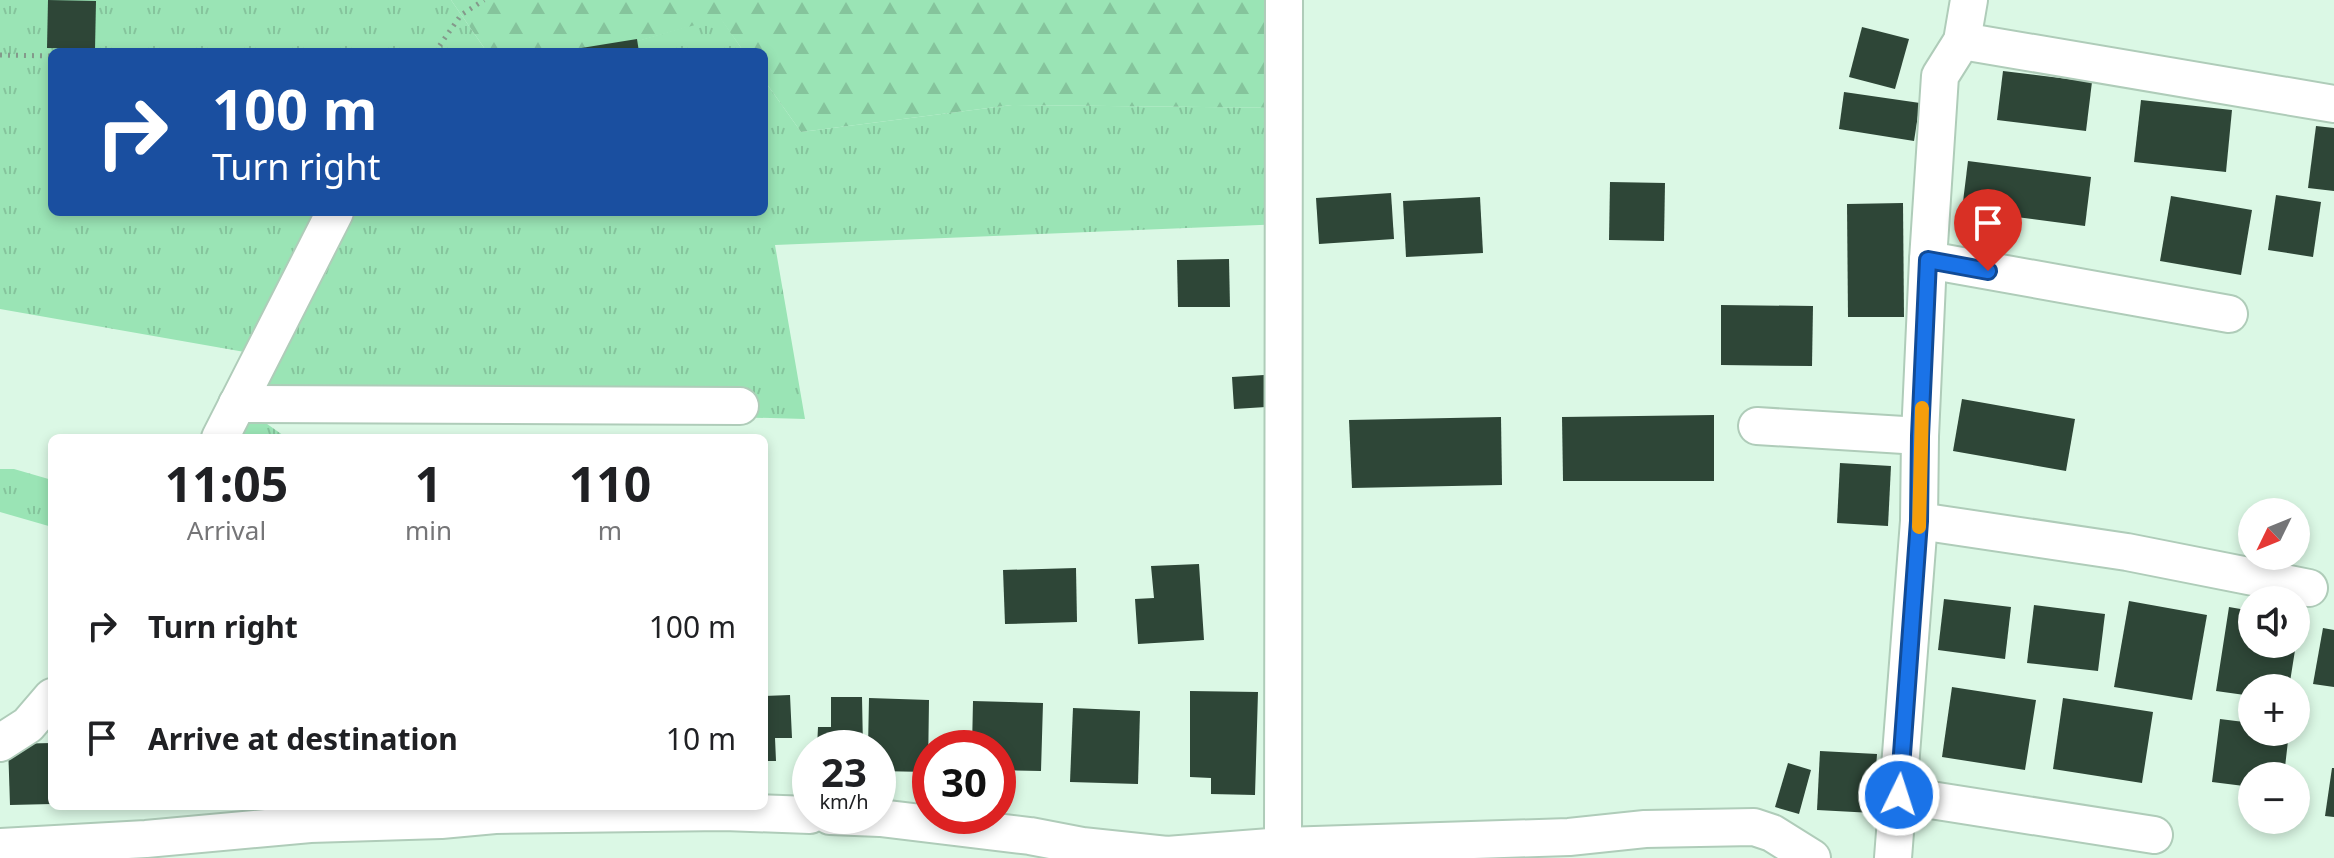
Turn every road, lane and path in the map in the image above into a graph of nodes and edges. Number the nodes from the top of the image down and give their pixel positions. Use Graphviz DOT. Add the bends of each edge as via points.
graph roads {
  1 [pos="484,0"];
  2 [pos="1284,0"];
  3 [pos="1969,0"];
  4 [pos="1962,41"];
  5 [pos="438,48"];
  6 [pos="0,55"];
  7 [pos="48,56"];
  8 [pos="2334,104"];
  9 [pos="333,216"];
  10 [pos="1928,260"];
  11 [pos="2229,314"];
  12 [pos="237,404"];
  13 [pos="740,406"];
  14 [pos="1757,426"];
  15 [pos="222,434"];
  16 [pos="1920,436"];
  17 [pos="1919,521"];
  18 [pos="2299,586"];
  19 [pos="48,702"];
  20 [pos="0,743"];
  21 [pos="1899,795"];
  22 [pos="792,814"];
  23 [pos="896,820"];
  24 [pos="2154,835"];
  25 [pos="1283,846"];
  26 [pos="20,850"];
  27 [pos="1812,858"];
  28 [pos="1893,858"];
  1 -- 5 [label="path" via="461,15"];
  2 -- 25 [label="street"];
  3 -- 4 [label="street"];
  4 -- 8 [label="street"];
  4 -- 10 [label="street" via="1940,76"];
  6 -- 7 [label="path"];
  9 -- 12 [label="street"];
  10 -- 11 [label="street"];
  10 -- 16 [label="street"];
  12 -- 13 [label="street"];
  12 -- 15 [label="street"];
  14 -- 16 [label="street"];
  16 -- 17 [label="street"];
  17 -- 18 [label="street" via="2127,552"];
  17 -- 21 [label="street"];
  19 -- 20 [label="street" via="28,725"];
  21 -- 24 [label="street"];
  21 -- 28 [label="street"];
  22 -- 26 [label="street" via="495,815 310,824"];
  23 -- 25 [label="street" via="1167,855"];
  25 -- 27 [label="street" via="1754,827"];
}
